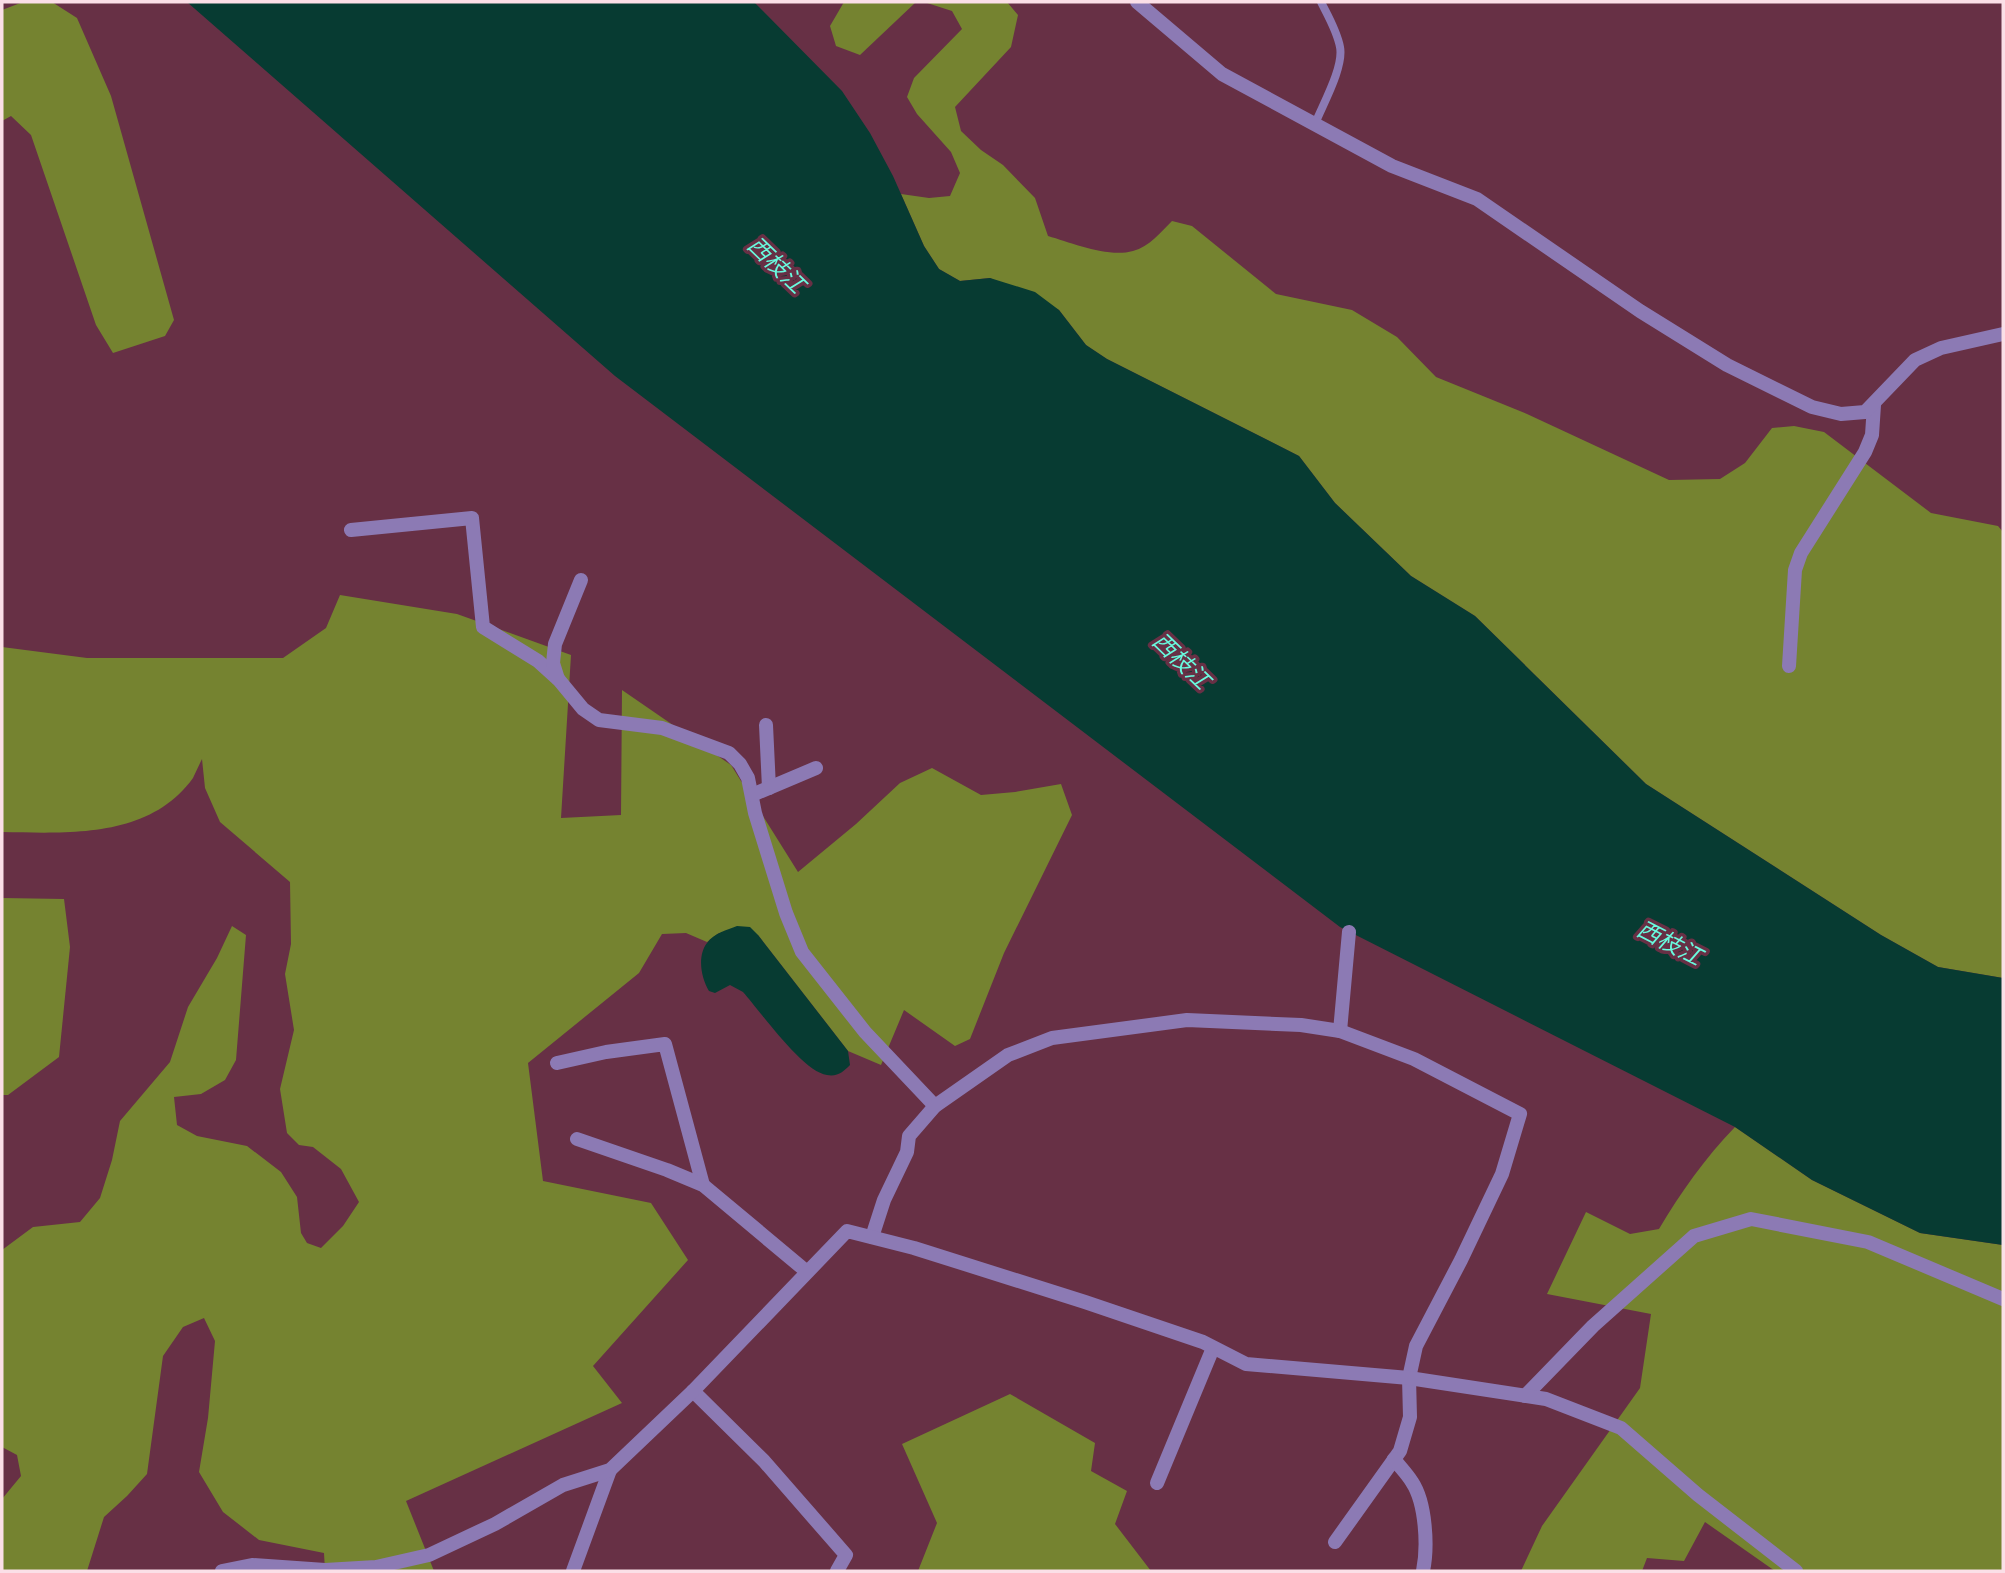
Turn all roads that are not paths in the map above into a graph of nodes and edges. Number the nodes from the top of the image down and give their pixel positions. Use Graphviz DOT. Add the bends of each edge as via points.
graph roads {
  1 [pos="1137,2"];
  2 [pos="1321,2"];
  3 [pos="1315,124"];
  4 [pos="2003,334"];
  5 [pos="1874,405"];
  6 [pos="351,530"];
  7 [pos="580,580"];
  8 [pos="1789,666"];
  9 [pos="559,680"];
  10 [pos="766,726"];
  11 [pos="816,768"];
  12 [pos="769,788"];
  13 [pos="752,795"];
  14 [pos="1349,932"];
  15 [pos="1340,1031"];
  16 [pos="557,1063"];
  17 [pos="935,1105"];
  18 [pos="577,1139"];
  19 [pos="703,1185"];
  20 [pos="872,1237"];
  21 [pos="806,1271"];
  22 [pos="2003,1299"];
  23 [pos="1213,1348"];
  24 [pos="1409,1378"];
  25 [pos="693,1391"];
  26 [pos="1525,1396"];
  27 [pos="1394,1459"];
  28 [pos="610,1470"];
  29 [pos="1157,1483"];
  30 [pos="1335,1542"];
  31 [pos="222,1571"];
  32 [pos="573,1571"];
  33 [pos="837,1571"];
  34 [pos="1423,1571"];
  35 [pos="1796,1571"];
  1 -- 3 [label="street" via="1222,74"];
  2 -- 3 [label="lane" via="1341,49"];
  3 -- 5 [label="street" via="1392,166 1477,199 1727,365 1812,407 1841,414 1865,412"];
  4 -- 5 [label="street" via="1941,348 1915,360"];
  5 -- 8 [label="street" via="1872,435 1865,452 1795,569"];
  6 -- 9 [label="street" via="472,518 483,627"];
  7 -- 9 [label="street" via="555,644 553,663"];
  9 -- 13 [label="street" via="598,720 662,728 729,753 748,778"];
  10 -- 12 [label="street"];
  11 -- 12 [label="street"];
  12 -- 13 [label="street"];
  13 -- 17 [label="street" via="802,952 865,1032"];
  14 -- 15 [label="street"];
  15 -- 17 [label="street" via="1187,1020 1052,1038 1008,1055"];
  15 -- 24 [label="street" via="1414,1059 1520,1114 1502,1174 1416,1346"];
  16 -- 19 [label="street" via="665,1044"];
  17 -- 20 [label="street" via="909,1136 907,1152"];
  18 -- 19 [label="street"];
  19 -- 21 [label="street"];
  20 -- 21 [label="street" via="847,1231"];
  20 -- 23 [label="street" via="1085,1302"];
  21 -- 25 [label="street"];
  22 -- 26 [label="street" via="1868,1242 1751,1219 1694,1236 1593,1326"];
  23 -- 24 [label="street" via="1246,1364"];
  23 -- 29 [label="street"];
  24 -- 26 [label="street"];
  24 -- 27 [label="street" via="1410,1417"];
  25 -- 28 [label="street"];
  25 -- 33 [label="street" via="764,1461 846,1555"];
  26 -- 35 [label="street" via="1546,1399 1621,1429"];
  27 -- 30 [label="street"];
  27 -- 34 [label="street" via="1414,1484 1423,1517"];
  28 -- 31 [label="street" via="564,1485 429,1555 376,1567 325,1570 252,1564"];
  28 -- 32 [label="street"];
}
